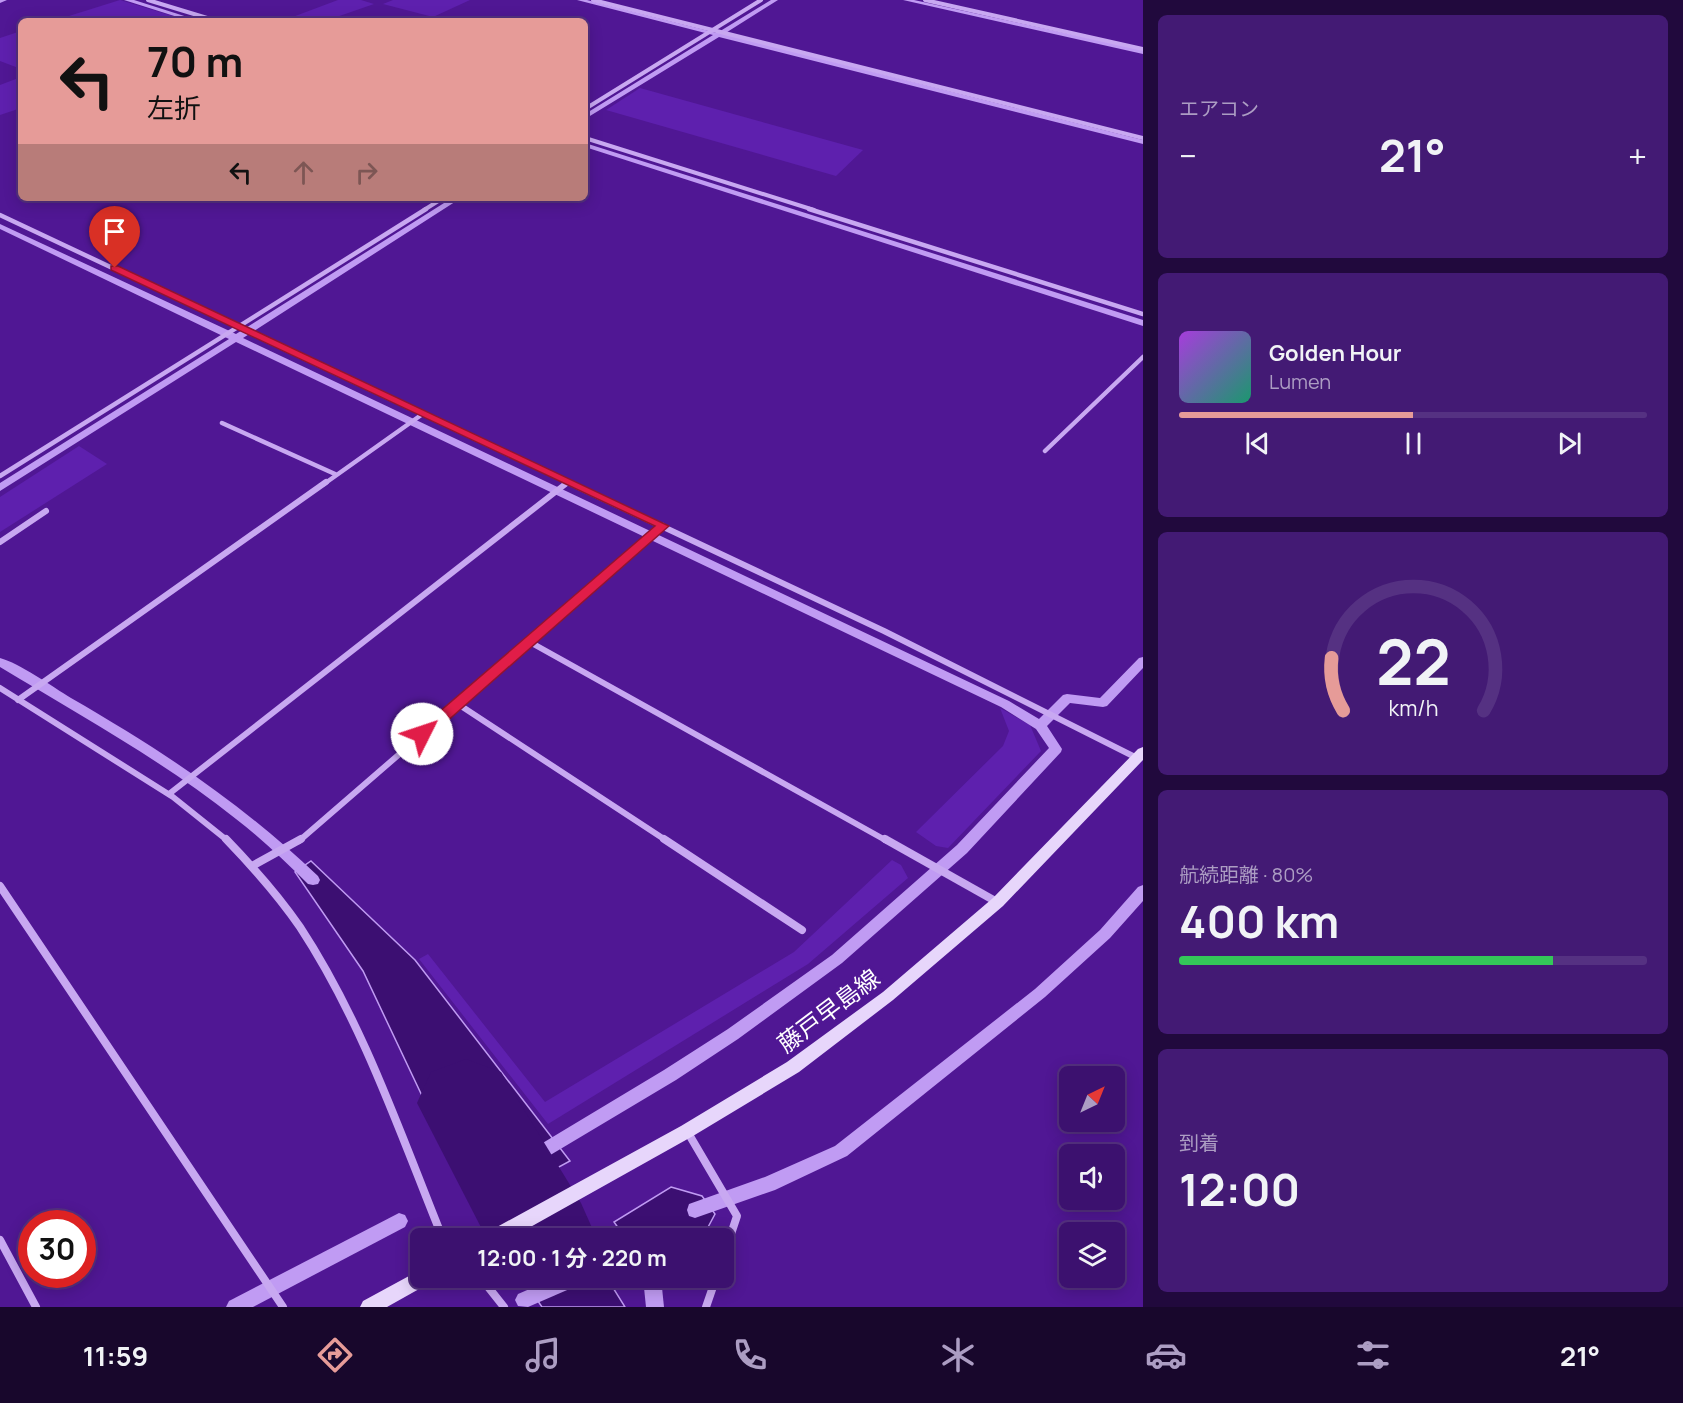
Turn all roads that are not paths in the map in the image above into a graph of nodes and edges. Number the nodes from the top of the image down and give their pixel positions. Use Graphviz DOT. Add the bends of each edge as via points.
graph roads {
  1 [pos="148,0"];
  2 [pos="593,0"];
  3 [pos="761,0"];
  4 [pos="925,0"];
  5 [pos="207,18"];
  6 [pos="711,31"];
  7 [pos="1143,48"];
  8 [pos="588,107"];
  9 [pos="1143,138"];
  10 [pos="588,139"];
  11 [pos="438,201"];
  12 [pos="0,215"];
  13 [pos="1143,314"];
  14 [pos="239,326"];
  15 [pos="1143,357"];
  16 [pos="421,415"];
  17 [pos="222,423"];
  18 [pos="1045,452"];
  19 [pos="335,474"];
  20 [pos="0,476"];
  21 [pos="566,483"];
  22 [pos="46,511"];
  23 [pos="661,528"];
  24 [pos="0,542"];
  25 [pos="528,642"];
  26 [pos="0,688"];
  27 [pos="18,700"];
  28 [pos="458,704"];
  29 [pos="1140,755"];
  30 [pos="169,794"];
  31 [pos="252,866"];
  32 [pos="0,886"];
  33 [pos="998,902"];
  34 [pos="802,930"];
  35 [pos="687,1131"];
  36 [pos="438,1228"];
  37 [pos="512,1228"];
  38 [pos="733,1228"];
  39 [pos="0,1240"];
  40 [pos="410,1285"];
  41 [pos="489,1288"];
  42 [pos="713,1288"];
  43 [pos="36,1307"];
  44 [pos="283,1307"];
  45 [pos="369,1307"];
  46 [pos="504,1307"];
  47 [pos="706,1307"];
  1 -- 5 [label="street"];
  2 -- 6 [label="street"];
  3 -- 6 [label="street"];
  4 -- 7 [label="street"];
  6 -- 8 [label="street"];
  6 -- 9 [label="street"];
  10 -- 13 [label="street"];
  11 -- 14 [label="street"];
  12 -- 14 [label="street"];
  14 -- 16 [label="street"];
  14 -- 20 [label="street"];
  15 -- 18 [label="street"];
  16 -- 19 [label="street"];
  16 -- 21 [label="street"];
  17 -- 19 [label="street"];
  19 -- 27 [label="street"];
  21 -- 23 [label="street"];
  21 -- 30 [label="street"];
  22 -- 24 [label="street"];
  23 -- 25 [label="street"];
  23 -- 29 [label="street"];
  25 -- 28 [label="street"];
  25 -- 33 [label="street"];
  26 -- 27 [label="street"];
  27 -- 30 [label="street"];
  28 -- 31 [label="street" via="299,842"];
  28 -- 34 [label="street"];
  29 -- 33 [label="main road, 藤戸早島線"];
  30 -- 31 [label="street" via="225,838"];
  31 -- 36 [label="street" via="309,941 350,1012"];
  32 -- 44 [label="street"];
  33 -- 35 [label="main road, 藤戸早島線" via="888,996 802,1060"];
  35 -- 37 [label="main road, 藤戸早島線"];
  35 -- 38 [label="street" via="737,1216"];
  39 -- 43 [label="street"];
  40 -- 45 [label="main road"];
  41 -- 46 [label="street"];
  42 -- 47 [label="street"];
}
